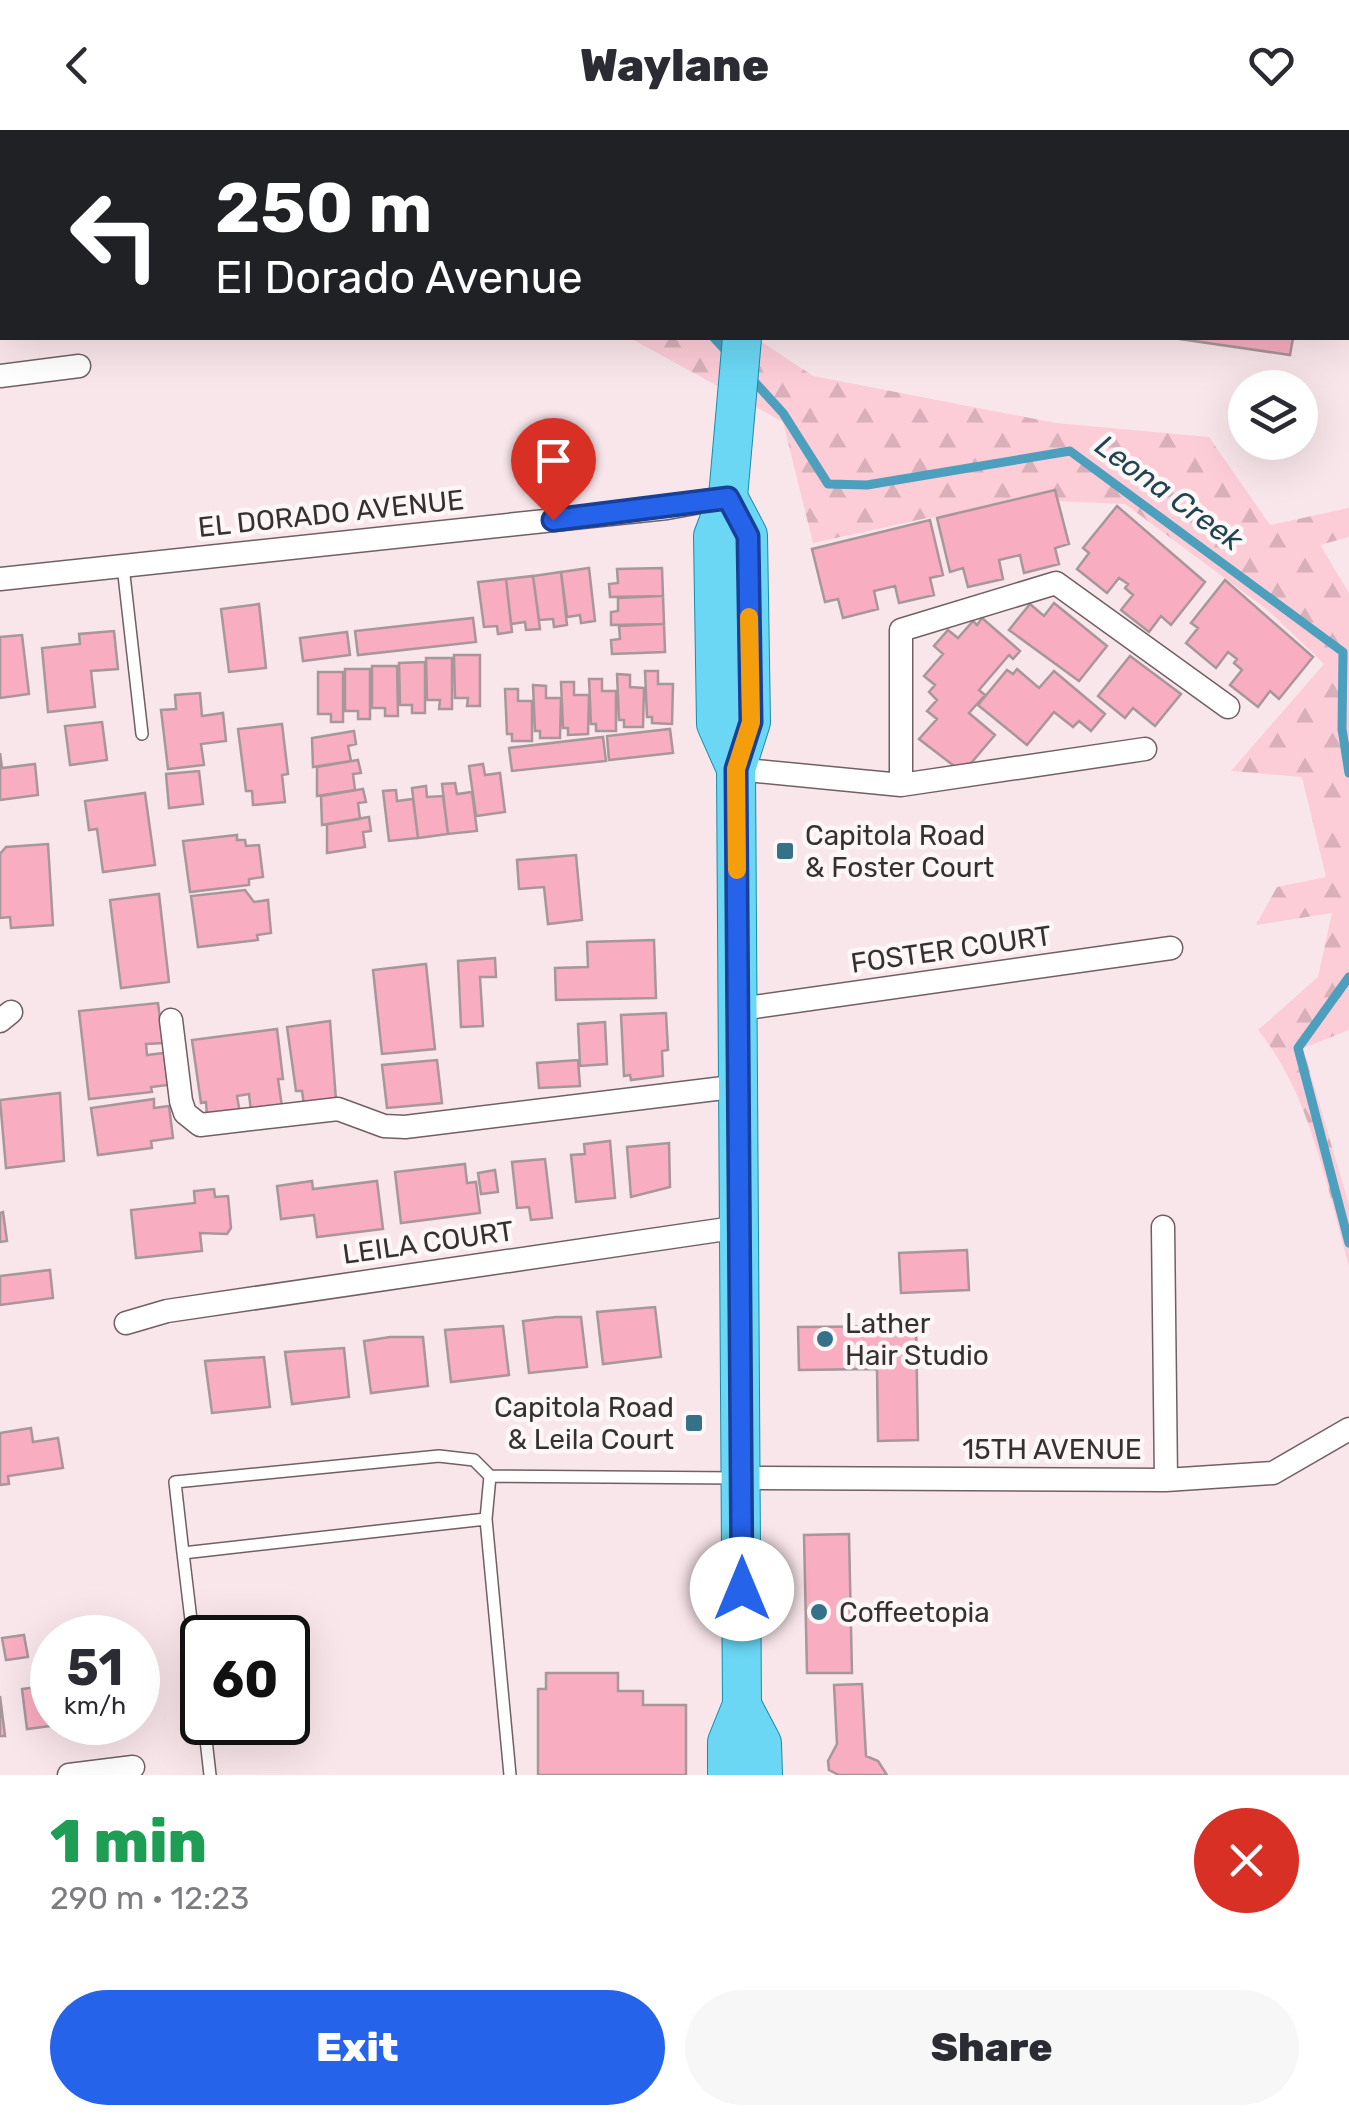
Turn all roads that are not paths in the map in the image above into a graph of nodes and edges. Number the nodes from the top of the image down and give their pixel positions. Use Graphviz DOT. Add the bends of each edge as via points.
graph roads {
  1 [pos="742,340"];
  2 [pos="79,366"];
  3 [pos="0,376"];
  4 [pos="728,498"];
  5 [pos="123,566"];
  6 [pos="0,580"];
  7 [pos="1228,707"];
  8 [pos="142,734"];
  9 [pos="1145,750"];
  10 [pos="736,769"];
  11 [pos="901,784"];
  12 [pos="1171,948"];
  13 [pos="740,1009"];
  14 [pos="171,1020"];
  15 [pos="740,1086"];
  16 [pos="740,1227"];
  17 [pos="1163,1228"];
  18 [pos="126,1323"];
  19 [pos="1349,1429"];
  20 [pos="490,1476"];
  21 [pos="742,1478"];
  22 [pos="1166,1480"];
  23 [pos="486,1519"];
  24 [pos="183,1553"];
  25 [pos="190,1615"];
  26 [pos="742,1705"];
  27 [pos="207,1745"];
  28 [pos="133,1766"];
  29 [pos="69,1775"];
  30 [pos="210,1775"];
  31 [pos="510,1775"];
  32 [pos="727,1775"];
  33 [pos="762,1775"];
  1 -- 4 [label="main road"];
  2 -- 3 [label="street"];
  4 -- 5 [label="street, EL DORADO AVENUE"];
  4 -- 10 [label="main road" via="713,536 716,724"];
  5 -- 6 [label="street, EL DORADO AVENUE"];
  5 -- 8 [label="lane"];
  7 -- 11 [label="street" via="1056,583 902,630"];
  9 -- 11 [label="street"];
  10 -- 11 [label="street"];
  10 -- 13 [label="main road"];
  12 -- 13 [label="street, FOSTER COURT"];
  13 -- 15 [label="main road"];
  14 -- 15 [label="street" via="181,1101 200,1125 338,1109 384,1126 405,1126"];
  15 -- 16 [label="main road"];
  16 -- 18 [label="street, LEILA COURT" via="167,1310"];
  16 -- 21 [label="main road"];
  17 -- 22 [label="street"];
  19 -- 22 [label="street, 15TH AVENUE" via="1273,1472"];
  20 -- 21 [label="lane"];
  20 -- 23 [label="lane"];
  20 -- 24 [label="lane" via="474,1460 439,1456 175,1482"];
  21 -- 22 [label="street, 15TH AVENUE"];
  21 -- 26 [label="main road"];
  23 -- 24 [label="lane"];
  23 -- 31 [label="lane"];
  24 -- 25 [label="lane"];
  26 -- 32 [label="main road" via="727,1742"];
  26 -- 33 [label="main road" via="762,1743"];
  27 -- 30 [label="lane"];
  28 -- 29 [label="street"];
}
